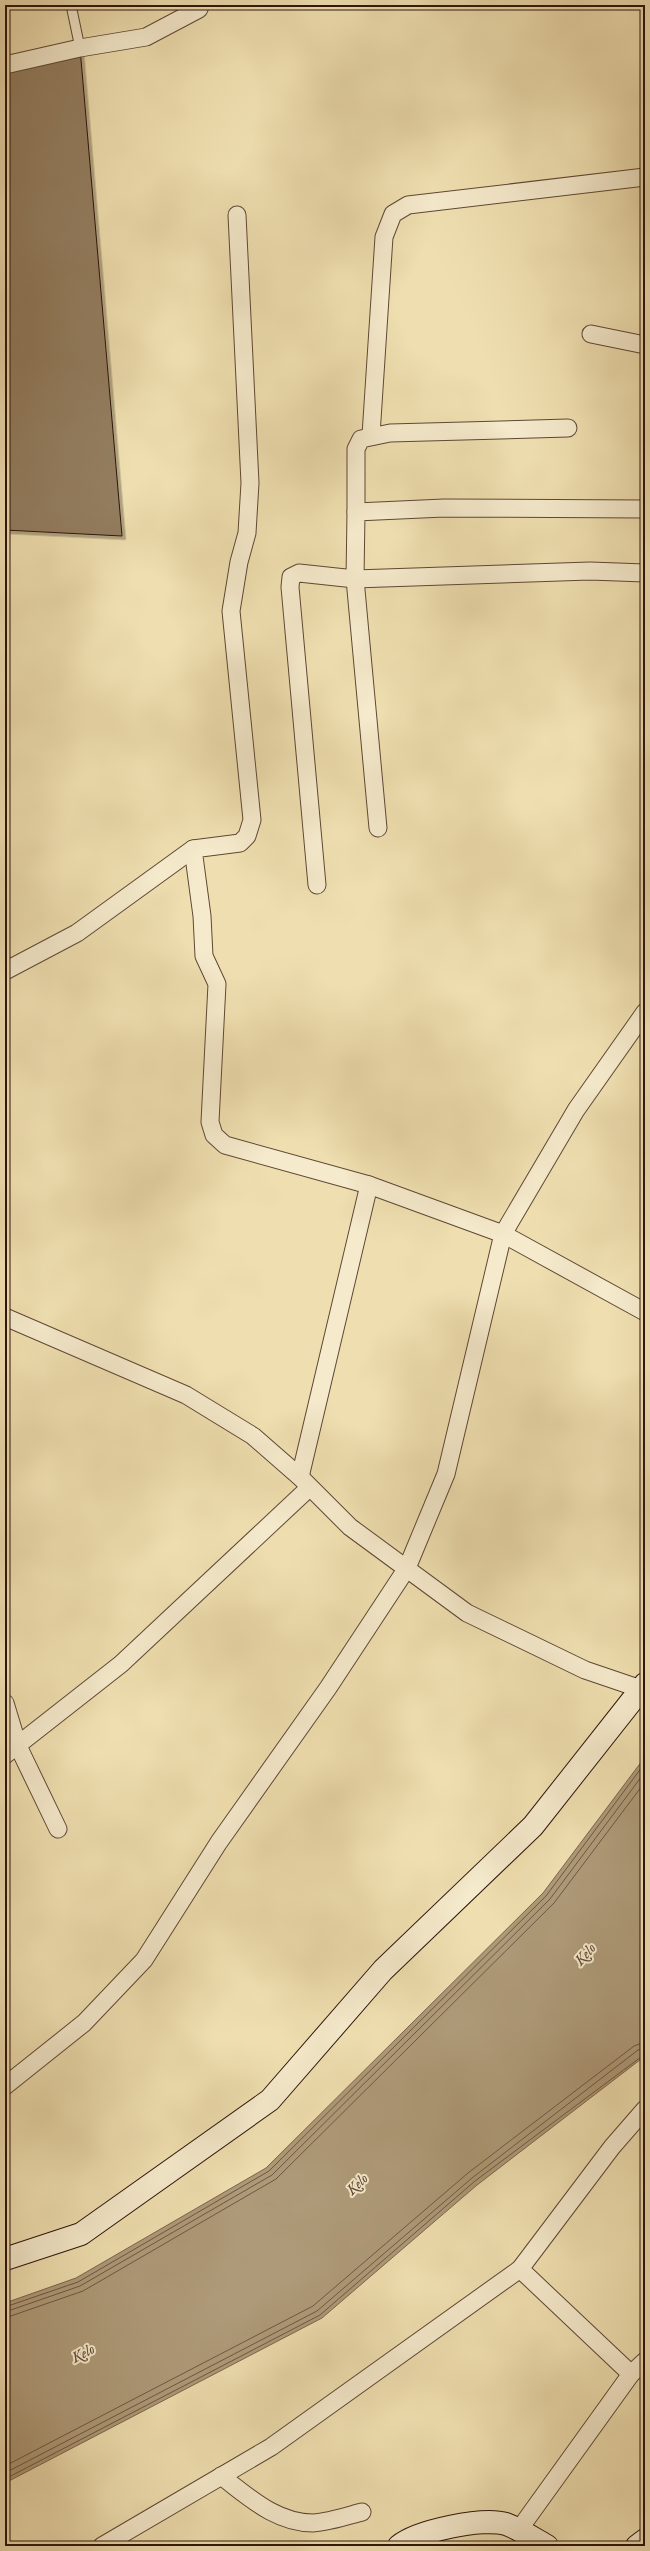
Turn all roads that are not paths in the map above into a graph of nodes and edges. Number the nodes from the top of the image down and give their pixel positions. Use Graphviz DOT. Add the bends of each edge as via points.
graph roads {
  1 [pos="71,5"];
  2 [pos="199,9"];
  3 [pos="80,48"];
  4 [pos="5,65"];
  5 [pos="645,177"];
  6 [pos="238,215"];
  7 [pos="591,334"];
  8 [pos="645,345"];
  9 [pos="568,428"];
  10 [pos="371,435"];
  11 [pos="645,509"];
  12 [pos="356,512"];
  13 [pos="645,573"];
  14 [pos="355,579"];
  15 [pos="378,828"];
  16 [pos="192,849"];
  17 [pos="317,885"];
  18 [pos="5,971"];
  19 [pos="645,1012"];
  20 [pos="369,1185"];
  21 [pos="503,1234"];
  22 [pos="645,1312"];
  23 [pos="5,1316"];
  24 [pos="305,1483"];
  25 [pos="407,1568"];
  26 [pos="643,1687"];
  27 [pos="5,1703"];
  28 [pos="12,1751"];
  29 [pos="58,1829"];
  30 [pos="5,2086"];
  31 [pos="645,2109"];
  32 [pos="5,2259"];
  33 [pos="520,2268"];
  34 [pos="645,2361"];
  35 [pos="631,2374"];
  36 [pos="221,2476"];
  37 [pos="362,2512"];
  38 [pos="518,2531"];
  39 [pos="645,2540"];
  40 [pos="102,2546"];
  41 [pos="399,2546"];
  42 [pos="547,2546"];
  43 [pos="637,2546"];
  1 -- 3 [label="lane"];
  2 -- 3 [label="street" via="146,37"];
  3 -- 4 [label="street"];
  5 -- 10 [label="street" via="408,205 393,214 384,237"];
  6 -- 16 [label="street" via="250,483 248,533 239,562 231,611 252,820 248,836 240,843"];
  7 -- 8 [label="street"];
  9 -- 10 [label="street"];
  10 -- 12 [label="street" via="361,439 356,449"];
  11 -- 12 [label="street" via="452,508"];
  12 -- 14 [label="street"];
  13 -- 14 [label="street" via="590,571"];
  14 -- 15 [label="street"];
  14 -- 17 [label="street" via="299,573 292,576 290,583"];
  16 -- 18 [label="street" via="77,933"];
  16 -- 20 [label="street" via="202,916 204,956 217,984 210,1122 214,1135 225,1145"];
  19 -- 21 [label="street" via="576,1110"];
  20 -- 21 [label="street"];
  20 -- 24 [label="street"];
  21 -- 22 [label="street"];
  21 -- 25 [label="street" via="446,1474"];
  23 -- 24 [label="street" via="186,1395 253,1436"];
  24 -- 25 [label="street" via="350,1527"];
  24 -- 28 [label="street" via="121,1664"];
  25 -- 26 [label="street" via="467,1613 585,1670"];
  25 -- 30 [label="street" via="328,1688 219,1842 144,1960 84,2023"];
  26 -- 32 [label="street" via="533,1826 383,1970 270,2100 81,2234"];
  27 -- 28 [label="street"];
  28 -- 29 [label="street"];
  31 -- 33 [label="street" via="612,2147"];
  33 -- 35 [label="street"];
  33 -- 36 [label="street" via="271,2447"];
  34 -- 35 [label="street"];
  35 -- 38 [label="street"];
  36 -- 37 [label="street" via="268,2512 296,2521 314,2523"];
  36 -- 40 [label="street"];
  38 -- 41 [label="street" via="506,2524 476,2523 446,2528 407,2540"];
  38 -- 42 [label="street"];
  39 -- 43 [label="street"];
}
